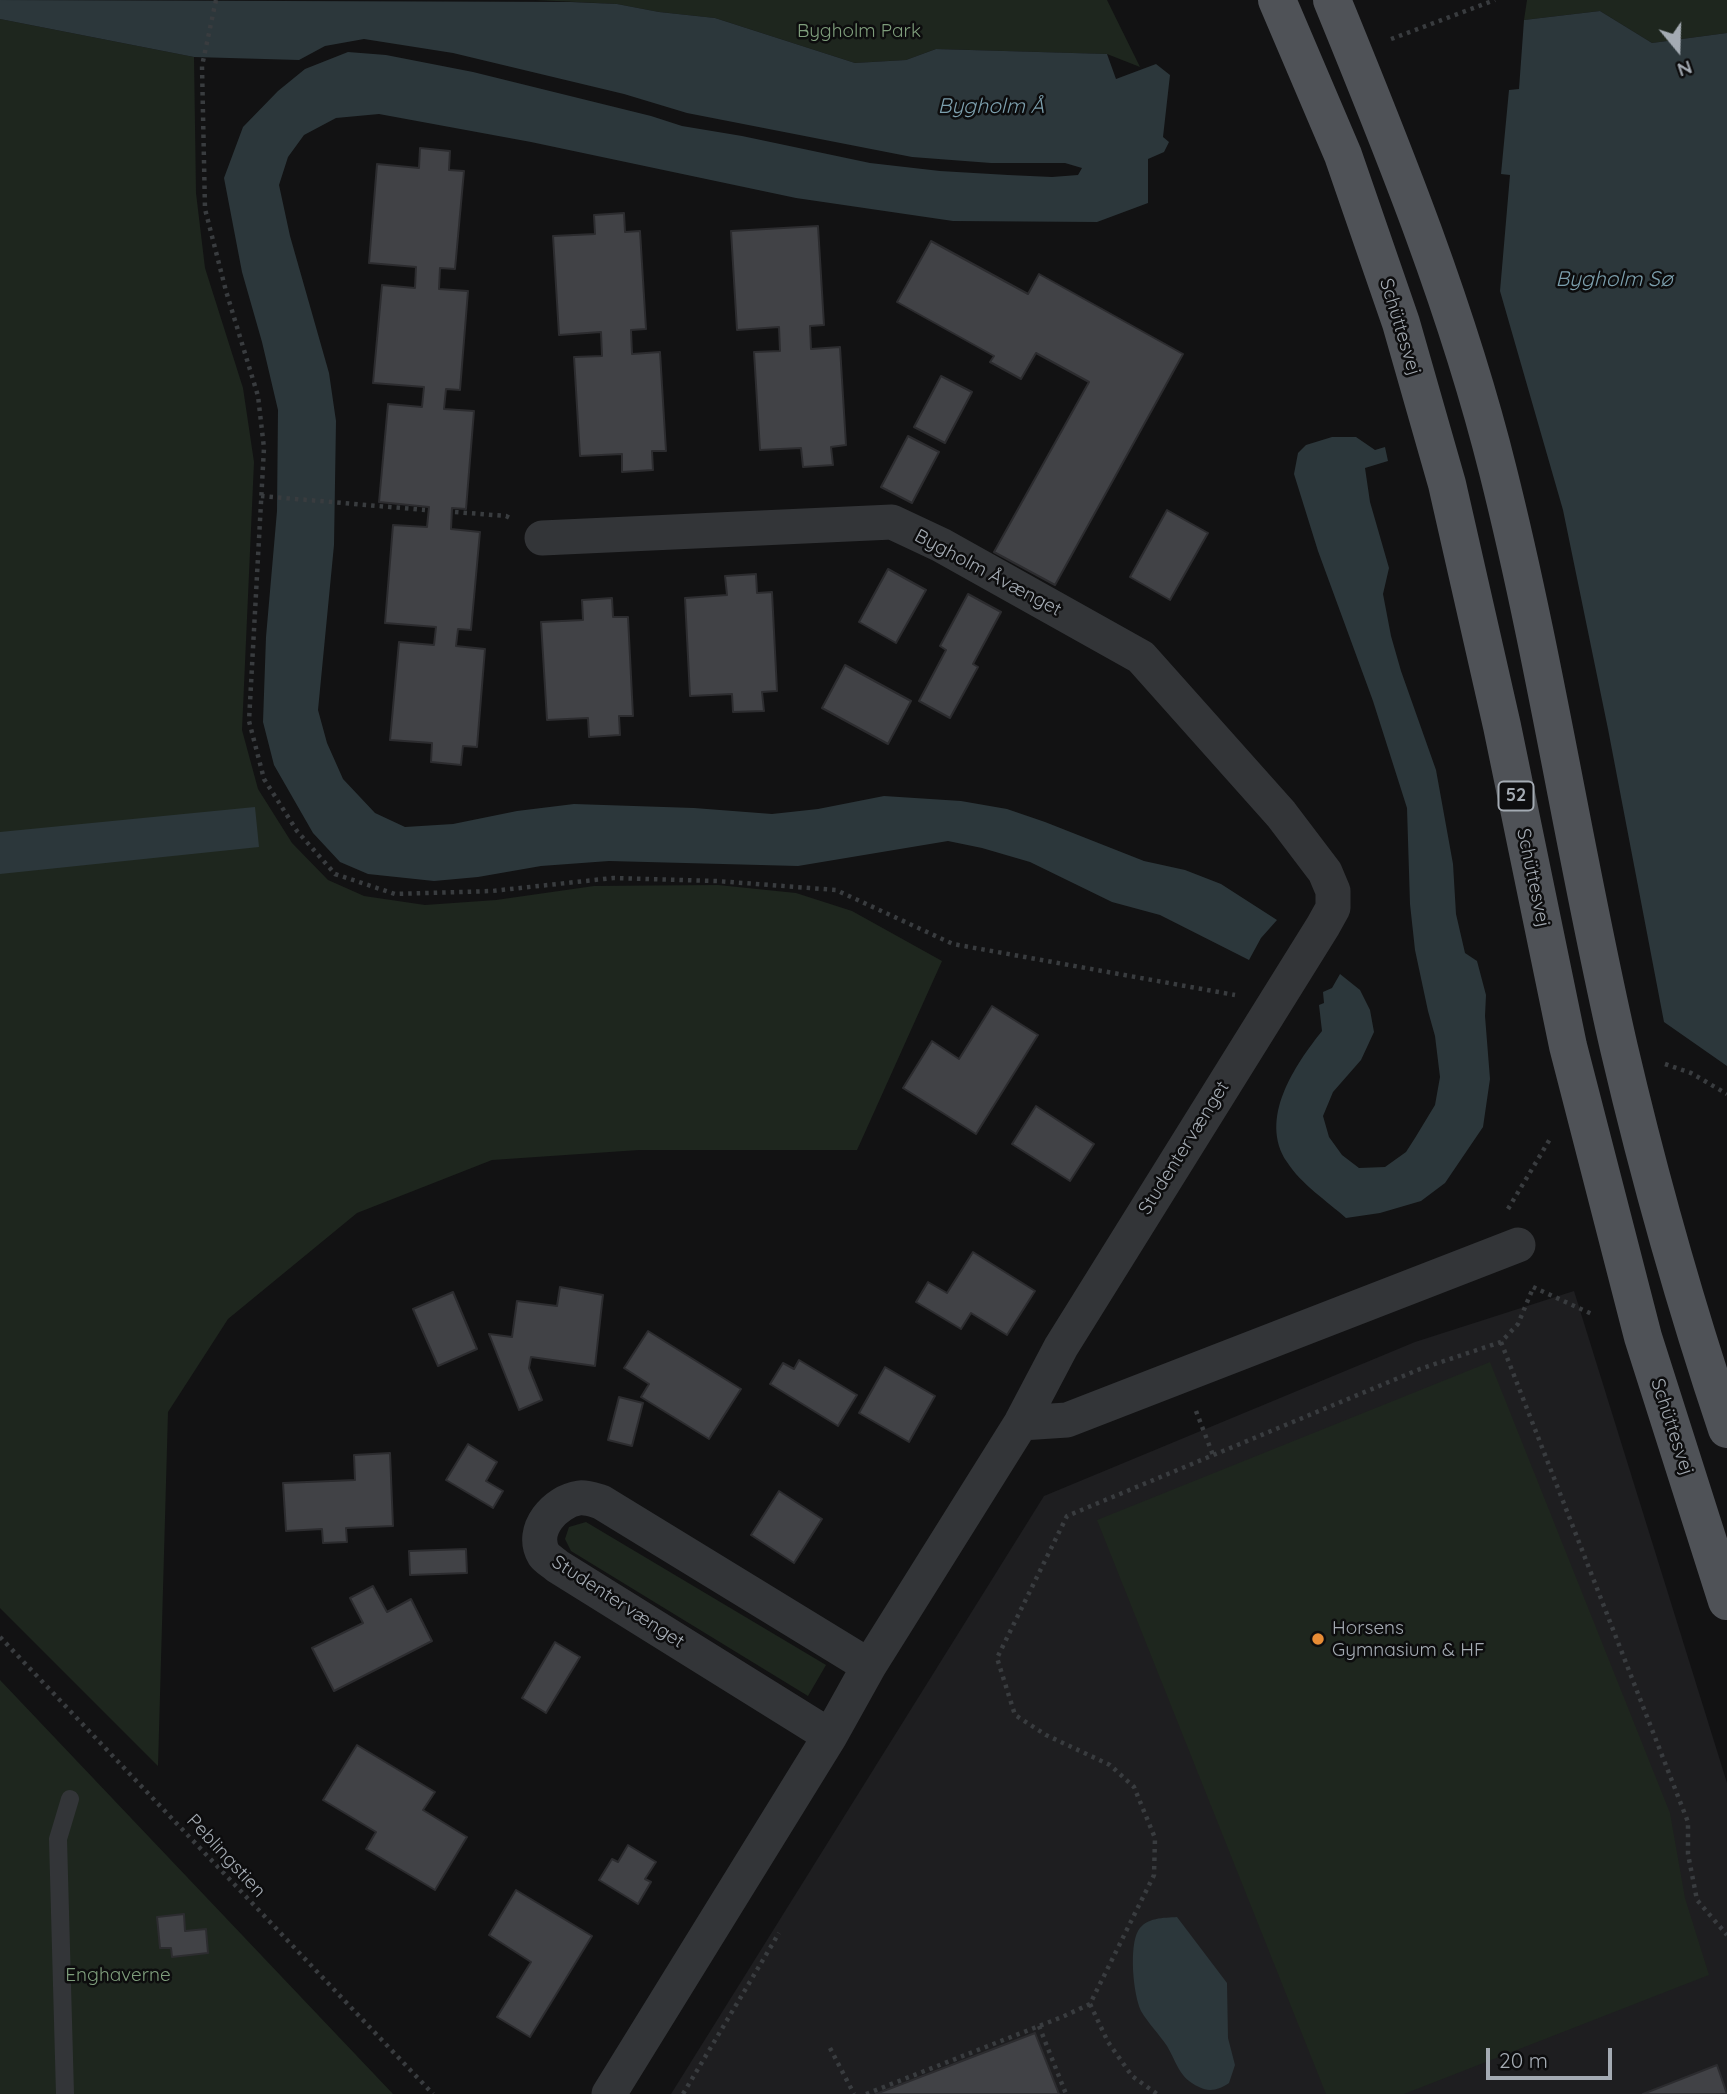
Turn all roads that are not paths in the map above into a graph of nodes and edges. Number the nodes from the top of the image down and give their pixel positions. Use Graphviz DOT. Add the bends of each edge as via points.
graph roads {
  1 [pos="1277,0"];
  2 [pos="1332,0"];
  3 [pos="542,538"];
  4 [pos="1325,872"];
  5 [pos="1518,1244"];
  6 [pos="1021,1423"];
  7 [pos="1727,1429"];
  8 [pos="1727,1601"];
  9 [pos="869,1666"];
  10 [pos="830,1736"];
  11 [pos="70,1798"];
  12 [pos="65,2094"];
  13 [pos="609,2094"];
  1 -- 8 [label="main road, Schüttesvej / 52" via="1343,155 1401,323 1447,484 1568,1046 1643,1337"];
  2 -- 7 [label="main road" via="1387,134 1451,313 1498,470 1619,1049 1692,1322"];
  3 -- 4 [label="street, Bygholm Åvænget" via="892,522 941,544 1140,657 1281,814"];
  4 -- 6 [label="street, Studentervænget" via="1334,908 1061,1347"];
  5 -- 6 [label="street" via="1192,1399"];
  6 -- 9 [label="street, Studentervænget"];
  9 -- 10 [label="street, Studentervænget"];
  9 -- 10 [label="street, Studentervænget" via="601,1502 581,1497 559,1503 548,1517 540,1536 544,1555 557,1566"];
  10 -- 13 [label="street, Studentervænget"];
  11 -- 12 [label="lane" via="58,1839"];
}
